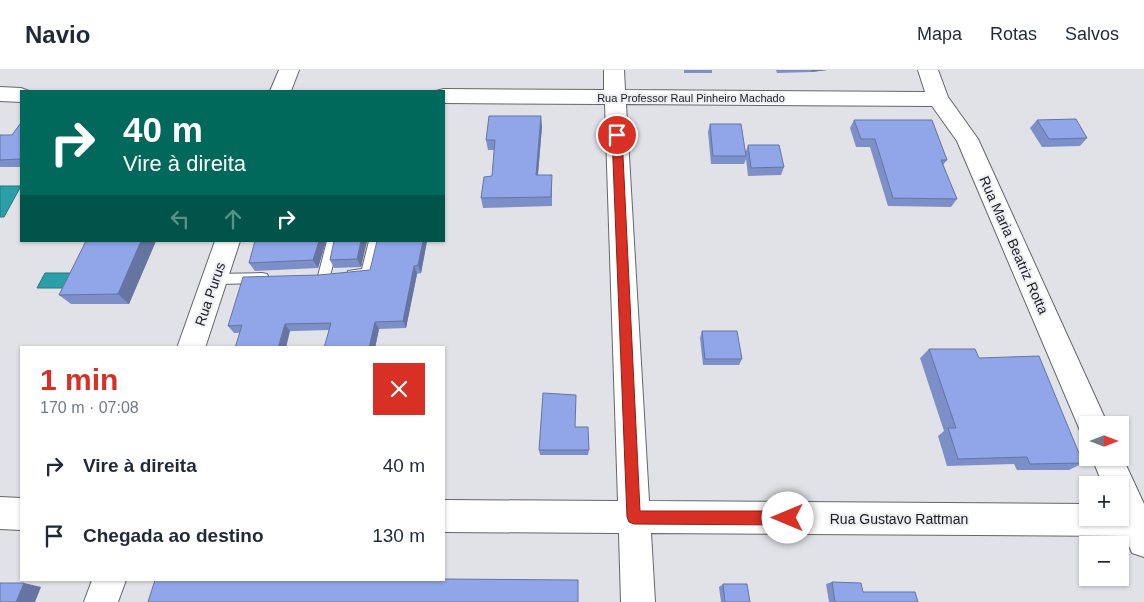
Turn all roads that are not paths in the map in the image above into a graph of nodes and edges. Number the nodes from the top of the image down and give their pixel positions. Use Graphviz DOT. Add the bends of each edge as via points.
graph roads {
  1 [pos="289,70"];
  2 [pos="614,70"];
  3 [pos="928,70"];
  4 [pos="281,90"];
  5 [pos="0,94"];
  6 [pos="20,94"];
  7 [pos="445,96"];
  8 [pos="615,97"];
  9 [pos="938,99"];
  10 [pos="228,242"];
  11 [pos="334,242"];
  12 [pos="375,242"];
  13 [pos="275,277"];
  14 [pos="215,279"];
  15 [pos="192,346"];
  16 [pos="1089,416"];
  17 [pos="1129,504"];
  18 [pos="0,513"];
  19 [pos="20,514"];
  20 [pos="445,516"];
  21 [pos="634,517"];
  22 [pos="1141,527"];
  23 [pos="109,581"];
  24 [pos="101,602"];
  25 [pos="638,602"];
  1 -- 4 [label="street"];
  2 -- 8 [label="street"];
  3 -- 9 [label="street, Rua Maria Beatriz Rotta"];
  5 -- 6 [label="street"];
  7 -- 8 [label="street, Rua Professor Raul Pinheiro Machado"];
  8 -- 9 [label="street, Rua Professor Raul Pinheiro Machado"];
  8 -- 21 [label="street"];
  9 -- 16 [label="street, Rua Maria Beatriz Rotta" via="967,139"];
  10 -- 14 [label="street, Rua Purus"];
  11 -- 12 [label="lane" via="319,276 367,274"];
  13 -- 14 [label="lane"];
  14 -- 15 [label="street, Rua Purus"];
  17 -- 22 [label="street"];
  18 -- 19 [label="street"];
  20 -- 21 [label="street, Rua Gustavo Rattman"];
  21 -- 22 [label="street, Rua Gustavo Rattman"];
  21 -- 25 [label="street"];
  23 -- 24 [label="street"];
}
